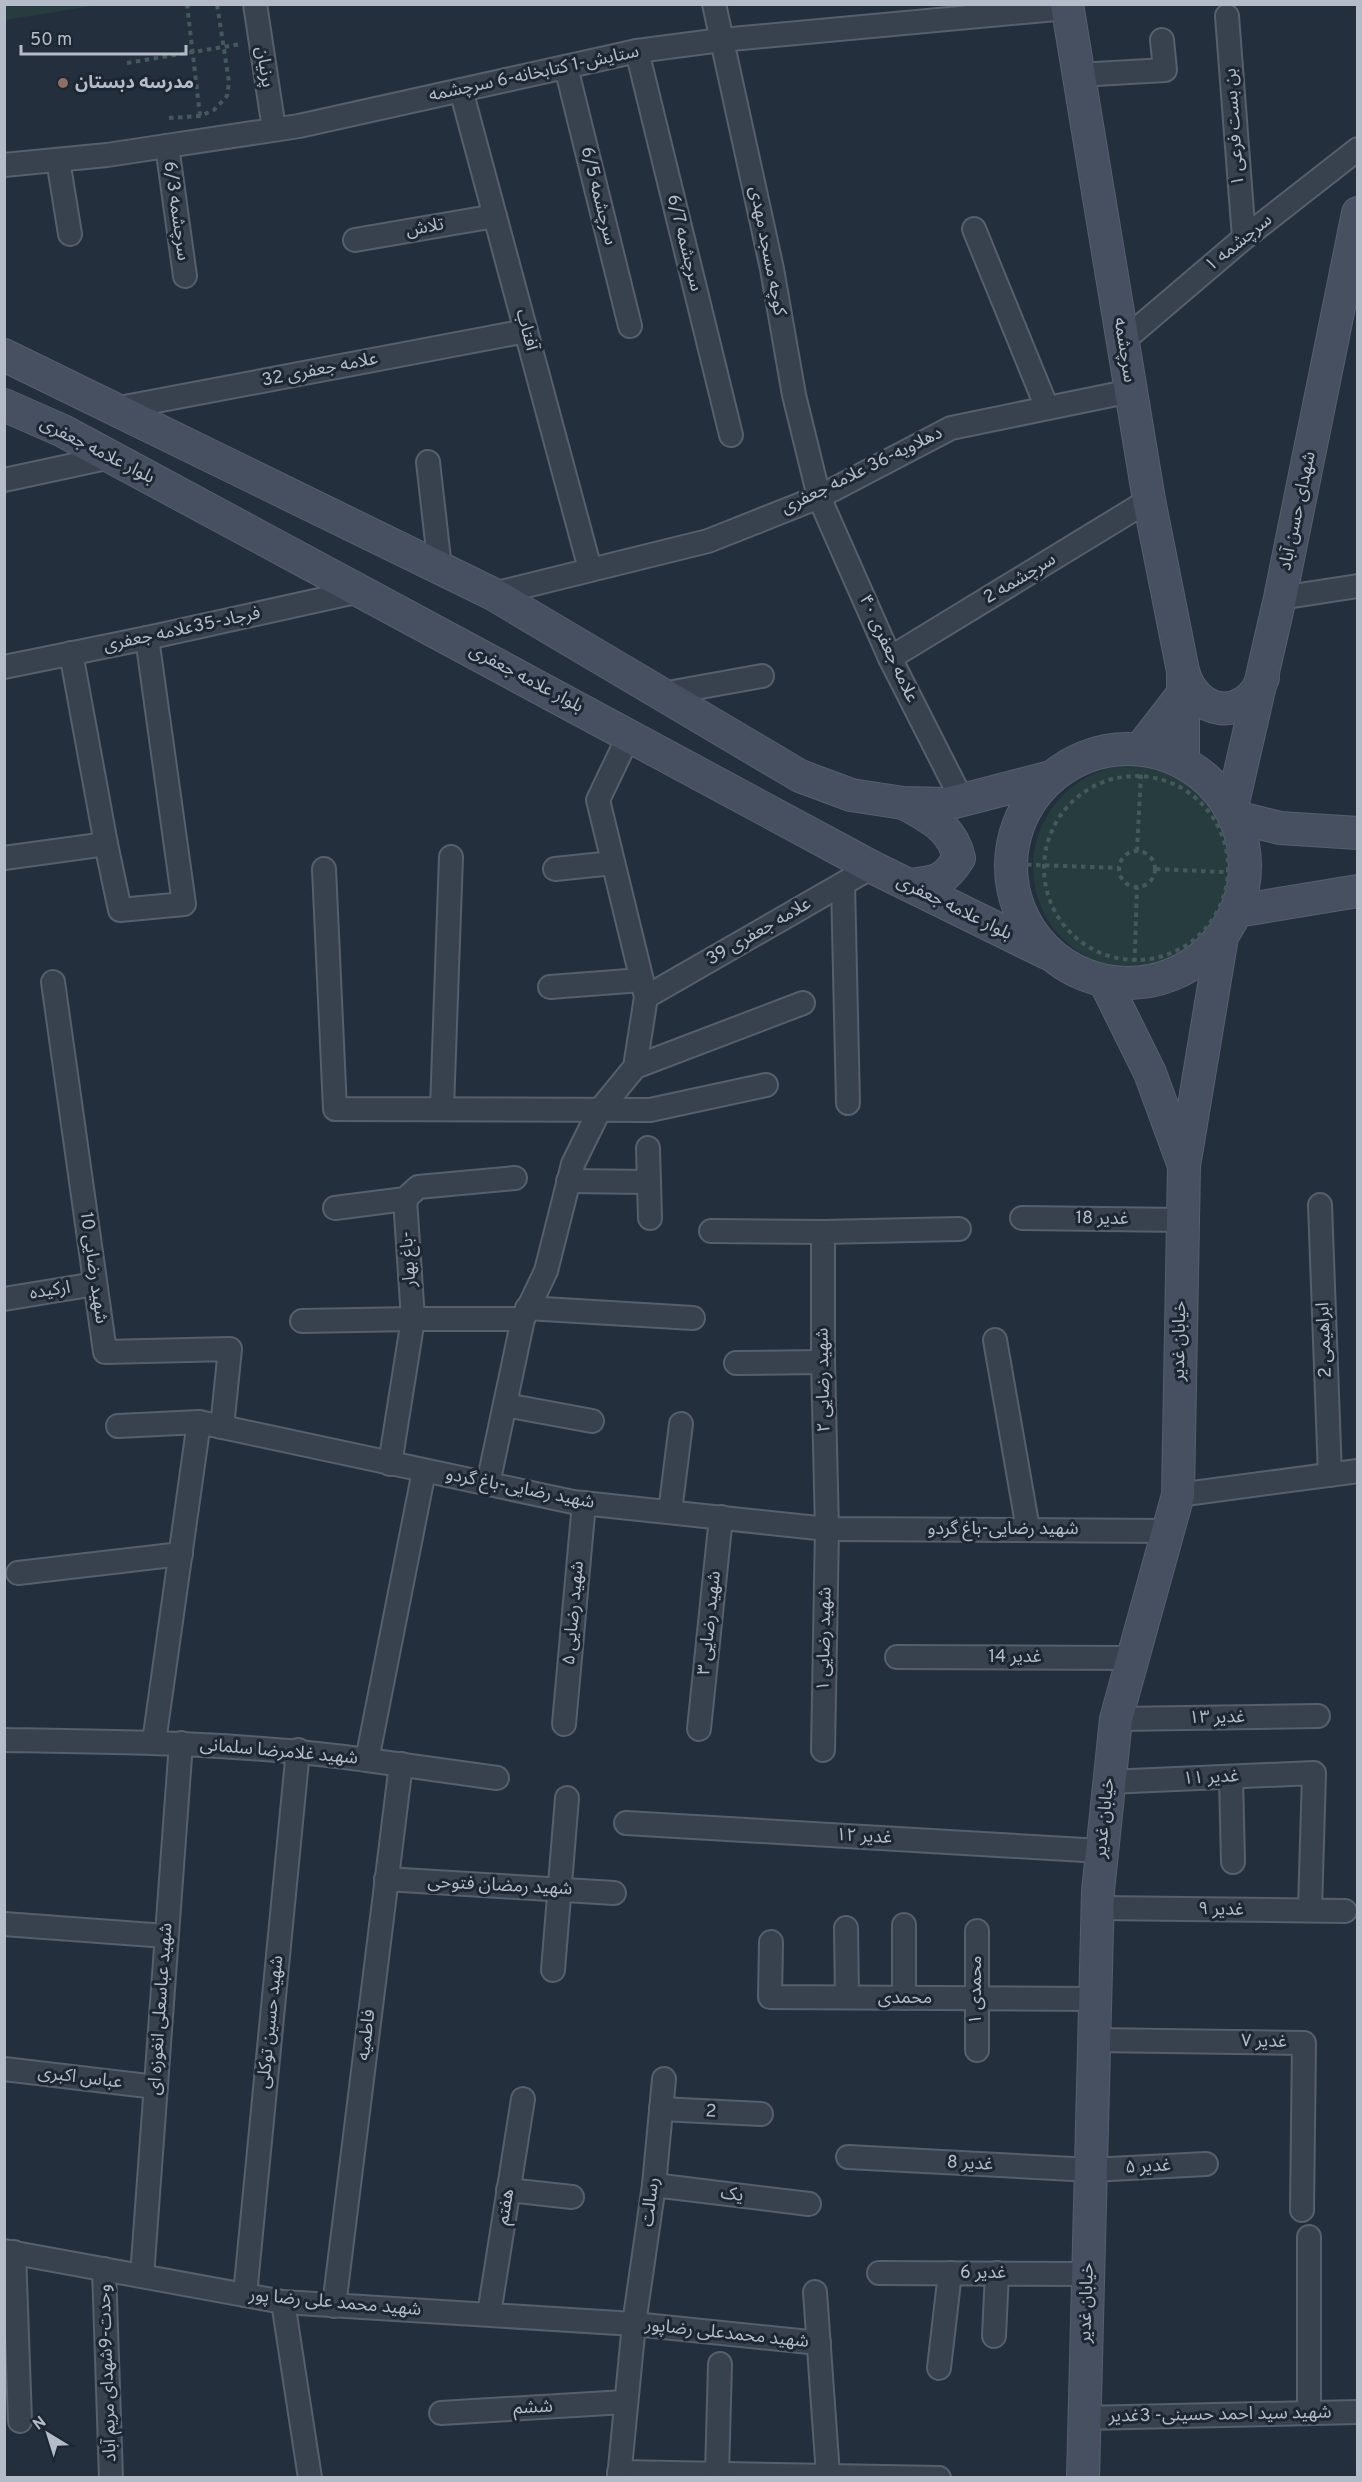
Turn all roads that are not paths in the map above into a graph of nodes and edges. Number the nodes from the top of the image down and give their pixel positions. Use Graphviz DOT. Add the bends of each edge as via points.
graph roads {
  1 [pos="255,4"];
  2 [pos="714,4"];
  3 [pos="1067,6"];
  4 [pos="1227,16"];
  5 [pos="721,40"];
  6 [pos="1162,40"];
  7 [pos="637,51"];
  8 [pos="566,67"];
  9 [pos="1078,75"];
  10 [pos="461,90"];
  11 [pos="274,129"];
  12 [pos="167,146"];
  13 [pos="1358,149"];
  14 [pos="58,160"];
  15 [pos="4,165"];
  16 [pos="1358,213"];
  17 [pos="495,216"];
  18 [pos="974,229"];
  19 [pos="70,234"];
  20 [pos="1244,238"];
  21 [pos="355,240"];
  22 [pos="185,276"];
  23 [pos="630,326"];
  24 [pos="526,331"];
  25 [pos="1123,341"];
  26 [pos="4,355"];
  27 [pos="1131,391"];
  28 [pos="4,405"];
  29 [pos="1047,408"];
  30 [pos="114,409"];
  31 [pos="731,435"];
  32 [pos="111,457"];
  33 [pos="428,462"];
  34 [pos="4,480"];
  35 [pos="819,497"];
  36 [pos="1149,500"];
  37 [pos="440,568"];
  38 [pos="590,569"];
  39 [pos="1358,586"];
  40 [pos="360,591"];
  41 [pos="493,594"];
  42 [pos="1281,598"];
  43 [pos="147,638"];
  44 [pos="71,653"];
  45 [pos="890,658"];
  46 [pos="4,667"];
  47 [pos="1264,675"];
  48 [pos="762,676"];
  49 [pos="1182,683"];
  50 [pos="662,694"];
  51 [pos="1256,706"];
  52 [pos="629,735"];
  53 [pos="1141,762"];
  54 [pos="1195,769"];
  55 [pos="1051,777"];
  56 [pos="962,800"];
  57 [pos="903,803"];
  58 [pos="1234,812"];
  59 [pos="1358,833"];
  60 [pos="106,844"];
  61 [pos="451,857"];
  62 [pos="4,858"];
  63 [pos="613,863"];
  64 [pos="872,867"];
  65 [pos="324,869"];
  66 [pos="555,869"];
  67 [pos="843,884"];
  68 [pos="910,885"];
  69 [pos="1358,891"];
  70 [pos="1230,924"];
  71 [pos="1047,953"];
  72 [pos="1125,975"];
  73 [pos="53,981"];
  74 [pos="550,987"];
  75 [pos="644,988"];
  76 [pos="803,1003"];
  77 [pos="635,1067"];
  78 [pos="766,1085"];
  79 [pos="848,1103"];
  80 [pos="442,1108"];
  81 [pos="599,1111"];
  82 [pos="648,1149"];
  83 [pos="1184,1166"];
  84 [pos="515,1178"];
  85 [pos="568,1181"];
  86 [pos="649,1182"];
  87 [pos="405,1199"];
  88 [pos="1320,1205"];
  89 [pos="335,1208"];
  90 [pos="650,1218"];
  91 [pos="1022,1218"];
  92 [pos="1182,1220"];
  93 [pos="959,1229"];
  94 [pos="711,1231"];
  95 [pos="824,1232"];
  96 [pos="95,1284"];
  97 [pos="4,1299"];
  98 [pos="525,1313"];
  99 [pos="693,1317"];
  100 [pos="413,1319"];
  101 [pos="302,1321"];
  102 [pos="995,1340"];
  103 [pos="823,1362"];
  104 [pos="736,1363"];
  105 [pos="505,1405"];
  106 [pos="592,1421"];
  107 [pos="199,1422"];
  108 [pos="681,1424"];
  109 [pos="118,1426"];
  110 [pos="222,1427"];
  111 [pos="390,1464"];
  112 [pos="424,1471"];
  113 [pos="1358,1472"];
  114 [pos="1330,1475"];
  115 [pos="488,1484"];
  116 [pos="1178,1495"];
  117 [pos="584,1503"];
  118 [pos="669,1512"];
  119 [pos="721,1517"];
  120 [pos="827,1529"];
  121 [pos="1028,1529"];
  122 [pos="1167,1531"];
  123 [pos="181,1554"];
  124 [pos="18,1574"];
  125 [pos="897,1657"];
  126 [pos="1133,1658"];
  127 [pos="1318,1716"];
  128 [pos="1116,1719"];
  129 [pos="564,1724"];
  130 [pos="699,1729"];
  131 [pos="4,1740"];
  132 [pos="154,1742"];
  133 [pos="182,1743"];
  134 [pos="298,1750"];
  135 [pos="823,1750"];
  136 [pos="367,1760"];
  137 [pos="401,1764"];
  138 [pos="1231,1777"];
  139 [pos="497,1778"];
  140 [pos="1108,1782"];
  141 [pos="567,1798"];
  142 [pos="626,1823"];
  143 [pos="1101,1851"];
  144 [pos="1233,1862"];
  145 [pos="386,1879"];
  146 [pos="558,1889"];
  147 [pos="614,1893"];
  148 [pos="1098,1908"];
  149 [pos="1310,1910"];
  150 [pos="1345,1911"];
  151 [pos="4,1924"];
  152 [pos="904,1924"];
  153 [pos="846,1928"];
  154 [pos="976,1931"];
  155 [pos="166,1936"];
  156 [pos="771,1942"];
  157 [pos="553,1970"];
  158 [pos="847,1997"];
  159 [pos="904,1998"];
  160 [pos="975,1998"];
  161 [pos="1095,1999"];
  162 [pos="1094,2040"];
  163 [pos="977,2050"];
  164 [pos="4,2069"];
  165 [pos="664,2079"];
  166 [pos="156,2087"];
  167 [pos="523,2099"];
  168 [pos="661,2109"];
  169 [pos="761,2115"];
  170 [pos="848,2157"];
  171 [pos="1206,2164"];
  172 [pos="1091,2170"];
  173 [pos="654,2185"];
  174 [pos="508,2190"];
  175 [pos="572,2197"];
  176 [pos="809,2204"];
  177 [pos="1302,2210"];
  178 [pos="1309,2237"];
  179 [pos="9,2252"];
  180 [pos="104,2269"];
  181 [pos="879,2273"];
  182 [pos="950,2273"];
  183 [pos="997,2273"];
  184 [pos="1088,2274"];
  185 [pos="142,2276"];
  186 [pos="815,2292"];
  187 [pos="245,2295"];
  188 [pos="283,2302"];
  189 [pos="334,2306"];
  190 [pos="489,2314"];
  191 [pos="634,2324"];
  192 [pos="994,2336"];
  193 [pos="819,2343"];
  194 [pos="720,2364"];
  195 [pos="939,2368"];
  196 [pos="625,2402"];
  197 [pos="1309,2412"];
  198 [pos="1358,2412"];
  199 [pos="441,2413"];
  200 [pos="1083,2418"];
  201 [pos="20,2421"];
  202 [pos="717,2474"];
  203 [pos="619,2475"];
  204 [pos="828,2475"];
  205 [pos="111,2478"];
  206 [pos="310,2478"];
  207 [pos="939,2478"];
  208 [pos="1083,2478"];
  1 -- 11 [label="street, پرنیان"];
  2 -- 5 [label="street, کوچه مسجد مهدی"];
  3 -- 5 [label="street, ستایش-1 کتابخانه-6 سرچشمه"];
  3 -- 9 [label="main road, سرچشمه"];
  4 -- 20 [label="street, بن بست فرعی ۱"];
  5 -- 7 [label="street, ستایش-1 کتابخانه-6 سرچشمه"];
  5 -- 35 [label="street, کوچه مسجد مهدی" via="772,269 794,395"];
  6 -- 9 [label="street" via="1165,70"];
  7 -- 8 [label="street, ستایش-1 کتابخانه-6 سرچشمه"];
  7 -- 31 [label="street, سرچشمه 6/7"];
  8 -- 10 [label="street, ستایش-1 کتابخانه-6 سرچشمه"];
  8 -- 23 [label="street, سرچشمه 6/5"];
  9 -- 25 [label="main road, سرچشمه"];
  10 -- 11 [label="street, ستایش-1 کتابخانه-6 سرچشمه"];
  10 -- 17 [label="street, آفتاب"];
  11 -- 12 [label="street, ستایش-1 کتابخانه-6 سرچشمه"];
  12 -- 14 [label="street, ستایش-1 کتابخانه-6 سرچشمه"];
  12 -- 22 [label="street, سرچشمه 6/3"];
  13 -- 20 [label="street, سرچشمه ۱"];
  14 -- 15 [label="street, ستایش-1 کتابخانه-6 سرچشمه"];
  14 -- 19 [label="street"];
  16 -- 42 [label="main road, شهدای حسن آباد"];
  17 -- 21 [label="street, تلاش"];
  17 -- 24 [label="street, آفتاب"];
  18 -- 29 [label="street"];
  20 -- 25 [label="street, سرچشمه ۱"];
  24 -- 30 [label="street, علامه جعفری 32"];
  24 -- 38 [label="street, آفتاب"];
  25 -- 27 [label="main road, سرچشمه"];
  26 -- 30 [label="main road"];
  27 -- 29 [label="street, دهلاویه-36 علامه جعفری"];
  27 -- 36 [label="main road, سرچشمه"];
  28 -- 32 [label="main road, بلوار علامه جعفری"];
  29 -- 35 [label="street, دهلاویه-36 علامه جعفری" via="951,428"];
  30 -- 37 [label="main road"];
  32 -- 34 [label="street"];
  32 -- 40 [label="main road, بلوار علامه جعفری"];
  33 -- 37 [label="street"];
  35 -- 38 [label="street, دهلاویه-36 علامه جعفری" via="708,541"];
  35 -- 45 [label="street, علامه جعفری ۴۰"];
  36 -- 45 [label="street, سرچشمه 2"];
  36 -- 49 [label="main road, سرچشمه"];
  37 -- 41 [label="main road"];
  38 -- 41 [label="street, دهلاویه-36 علامه جعفری"];
  39 -- 42 [label="street"];
  40 -- 43 [label="street, فرجاد-35علامه جعفری"];
  40 -- 52 [label="main road, بلوار علامه جعفری"];
  41 -- 50 [label="main road"];
  42 -- 47 [label="main road, شهدای حسن آباد"];
  43 -- 44 [label="street, فرجاد-35علامه جعفری"];
  43 -- 60 [label="street" via="184,904 120,910"];
  44 -- 46 [label="street, فرجاد-35علامه جعفری"];
  44 -- 60 [label="street"];
  45 -- 56 [label="street, علامه جعفری ۴۰"];
  47 -- 49 [label="main road" via="1249,700 1221,708 1207,705"];
  47 -- 51 [label="main road, شهدای حسن آباد"];
  48 -- 50 [label="street"];
  49 -- 53 [label="main road"];
  49 -- 54 [label="main road"];
  50 -- 57 [label="main road" via="800,776 851,795"];
  51 -- 54 [label="main road"];
  51 -- 58 [label="main road, شهدای حسن آباد"];
  52 -- 63 [label="street" via="598,800"];
  52 -- 64 [label="main road, بلوار علامه جعفری"];
  53 -- 54 [label="main road" via="1162,753"];
  53 -- 55 [label="main road" via="1108,749 1078,759"];
  54 -- 58 [label="main road"];
  55 -- 56 [label="main road"];
  55 -- 71 [label="main road" via="1021,816 1010,864 1018,912"];
  56 -- 57 [label="main road" via="947,804"];
  57 -- 68 [label="main road" via="940,824 955,843 959,858 951,872 938,882"];
  58 -- 59 [label="main road" via="1280,828"];
  58 -- 70 [label="main road" via="1245,848 1237,873"];
  60 -- 62 [label="street"];
  61 -- 80 [label="street"];
  63 -- 66 [label="street"];
  63 -- 75 [label="street"];
  64 -- 67 [label="street, علامه جعفری 39"];
  64 -- 68 [label="main road, بلوار علامه جعفری"];
  65 -- 80 [label="street" via="336,1109"];
  67 -- 75 [label="street, علامه جعفری 39"];
  67 -- 79 [label="street"];
  68 -- 71 [label="main road, بلوار علامه جعفری"];
  69 -- 70 [label="main road"];
  70 -- 72 [label="main road" via="1190,966 1149,982"];
  70 -- 83 [label="main road"];
  71 -- 72 [label="main road" via="1074,972"];
  72 -- 83 [label="main road" via="1150,1073"];
  73 -- 96 [label="street, شهید رضایی 10"];
  74 -- 75 [label="street"];
  75 -- 77 [label="street"];
  76 -- 77 [label="street"];
  77 -- 81 [label="street"];
  78 -- 81 [label="street" via="650,1110"];
  80 -- 81 [label="street"];
  81 -- 85 [label="street"];
  82 -- 86 [label="street"];
  83 -- 92 [label="main road, خیابان غدیر"];
  84 -- 87 [label="street" via="418,1187"];
  85 -- 86 [label="street"];
  85 -- 98 [label="street" via="546,1271"];
  86 -- 90 [label="street"];
  87 -- 89 [label="street"];
  87 -- 100 [label="street, باغ بهار-"];
  88 -- 114 [label="street, ابراهیمی 2"];
  91 -- 92 [label="street, غدیر 18"];
  92 -- 116 [label="main road, خیابان غدیر"];
  93 -- 95 [label="street"];
  94 -- 95 [label="street"];
  95 -- 103 [label="street, شهید رضایی ۲"];
  96 -- 97 [label="street, ارکیده"];
  96 -- 110 [label="street, شهید رضایی 10" via="105,1352 230,1349"];
  98 -- 99 [label="street"];
  98 -- 100 [label="street"];
  98 -- 105 [label="street"];
  100 -- 101 [label="street"];
  100 -- 111 [label="street, باغ بهار-"];
  102 -- 121 [label="street"];
  103 -- 104 [label="street"];
  103 -- 120 [label="street, شهید رضایی ۲"];
  105 -- 106 [label="street"];
  105 -- 115 [label="street"];
  107 -- 109 [label="street, شهید رضایی-باغ گردو"];
  107 -- 110 [label="street, شهید رضایی-باغ گردو"];
  107 -- 123 [label="street"];
  108 -- 118 [label="street"];
  110 -- 111 [label="street, شهید رضایی-باغ گردو"];
  111 -- 112 [label="street, شهید رضایی-باغ گردو"];
  112 -- 115 [label="street, شهید رضایی-باغ گردو"];
  112 -- 136 [label="street, شهید غلامرضا سلمانی"];
  113 -- 114 [label="street"];
  114 -- 116 [label="street"];
  115 -- 117 [label="street, شهید رضایی-باغ گردو"];
  116 -- 122 [label="main road, خیابان غدیر"];
  117 -- 118 [label="street, شهید رضایی-باغ گردو"];
  117 -- 129 [label="street, شهید رضایی ۵"];
  118 -- 119 [label="street, شهید رضایی-باغ گردو"];
  119 -- 120 [label="street, شهید رضایی-باغ گردو"];
  119 -- 130 [label="street, شهید رضایی ۳"];
  120 -- 121 [label="street, شهید رضایی-باغ گردو"];
  120 -- 135 [label="street, شهید رضایی ۱"];
  121 -- 122 [label="street, شهید رضایی-باغ گردو"];
  122 -- 126 [label="main road, خیابان غدیر"];
  123 -- 124 [label="street"];
  123 -- 132 [label="street"];
  125 -- 126 [label="street, غدیر 14"];
  126 -- 128 [label="main road, خیابان غدیر"];
  127 -- 128 [label="street, غدیر ۱۳"];
  128 -- 140 [label="main road, خیابان غدیر"];
  131 -- 132 [label="street, شهید غلامرضا سلمانی"];
  132 -- 133 [label="street, شهید غلامرضا سلمانی"];
  133 -- 134 [label="street, شهید غلامرضا سلمانی"];
  133 -- 155 [label="street, شهید عباسعلی انغوزه ای"];
  134 -- 136 [label="street, شهید غلامرضا سلمانی"];
  134 -- 187 [label="street, شهید حسین توکلی"];
  136 -- 137 [label="street"];
  137 -- 139 [label="street"];
  137 -- 145 [label="street, فاطمیه"];
  138 -- 140 [label="street, غدیر ۱۱"];
  138 -- 144 [label="street"];
  138 -- 149 [label="street, غدیر ۱۱" via="1314,1773"];
  140 -- 143 [label="main road, خیابان غدیر"];
  141 -- 146 [label="street"];
  142 -- 143 [label="street, غدیر ۱۲"];
  143 -- 148 [label="main road, خیابان غدیر"];
  145 -- 146 [label="street, شهید رمضان فتوحی"];
  145 -- 189 [label="street, فاطمیه"];
  146 -- 147 [label="street, شهید رمضان فتوحی"];
  146 -- 157 [label="street"];
  148 -- 149 [label="street, غدیر ۹"];
  148 -- 161 [label="main road, خیابان غدیر"];
  149 -- 150 [label="street, غدیر ۹"];
  151 -- 155 [label="street"];
  152 -- 159 [label="street"];
  153 -- 158 [label="street"];
  154 -- 160 [label="street, محمدی ۱"];
  155 -- 166 [label="street, شهید عباسعلی انغوزه ای"];
  156 -- 158 [label="street, محمدی" via="770,1997"];
  158 -- 159 [label="street, محمدی"];
  159 -- 160 [label="street, محمدی"];
  160 -- 161 [label="street, محمدی"];
  160 -- 163 [label="street, محمدی ۱"];
  161 -- 162 [label="main road, خیابان غدیر"];
  162 -- 172 [label="main road, خیابان غدیر"];
  162 -- 177 [label="street, غدیر ۷" via="1304,2043"];
  164 -- 166 [label="street, عباس اکبری"];
  165 -- 168 [label="street, رسالت"];
  166 -- 185 [label="street, شهید عباسعلی انغوزه ای"];
  167 -- 174 [label="street, هفتم"];
  168 -- 169 [label="street, 2"];
  168 -- 173 [label="street, رسالت"];
  170 -- 172 [label="street, غدیر 8"];
  171 -- 172 [label="street, غدیر ۵"];
  172 -- 184 [label="main road, خیابان غدیر"];
  173 -- 176 [label="street, یک"];
  173 -- 191 [label="street, رسالت"];
  174 -- 175 [label="street"];
  174 -- 190 [label="street, هفتم"];
  178 -- 197 [label="street"];
  179 -- 180 [label="street, شهید محمد علی رضا پور"];
  179 -- 201 [label="street"];
  180 -- 185 [label="street, شهید محمد علی رضا پور"];
  180 -- 205 [label="street, وحدت-9شهدای مریم آباد"];
  181 -- 182 [label="street, غدیر 6"];
  182 -- 183 [label="street, غدیر 6"];
  182 -- 195 [label="street"];
  183 -- 184 [label="street, غدیر 6"];
  183 -- 192 [label="street"];
  184 -- 200 [label="main road, خیابان غدیر"];
  185 -- 187 [label="street, شهید محمد علی رضا پور"];
  186 -- 193 [label="street"];
  187 -- 188 [label="street, شهید محمد علی رضا پور"];
  188 -- 189 [label="street, شهید محمد علی رضا پور"];
  188 -- 206 [label="street"];
  189 -- 190 [label="street, شهید محمد علی رضا پور"];
  190 -- 191 [label="street, شهید محمد علی رضا پور"];
  191 -- 193 [label="street, شهید محمدعلی رضاپور"];
  191 -- 196 [label="street, رسالت"];
  193 -- 204 [label="street"];
  194 -- 202 [label="street"];
  196 -- 199 [label="street, ششم"];
  196 -- 203 [label="street, رسالت"];
  197 -- 198 [label="street, شهید سید احمد حسینی- 3غدیر"];
  197 -- 200 [label="street, شهید سید احمد حسینی- 3غدیر"];
  200 -- 208 [label="main road, خیابان غدیر"];
  202 -- 203 [label="street"];
  202 -- 204 [label="street"];
  204 -- 207 [label="street"];
}
